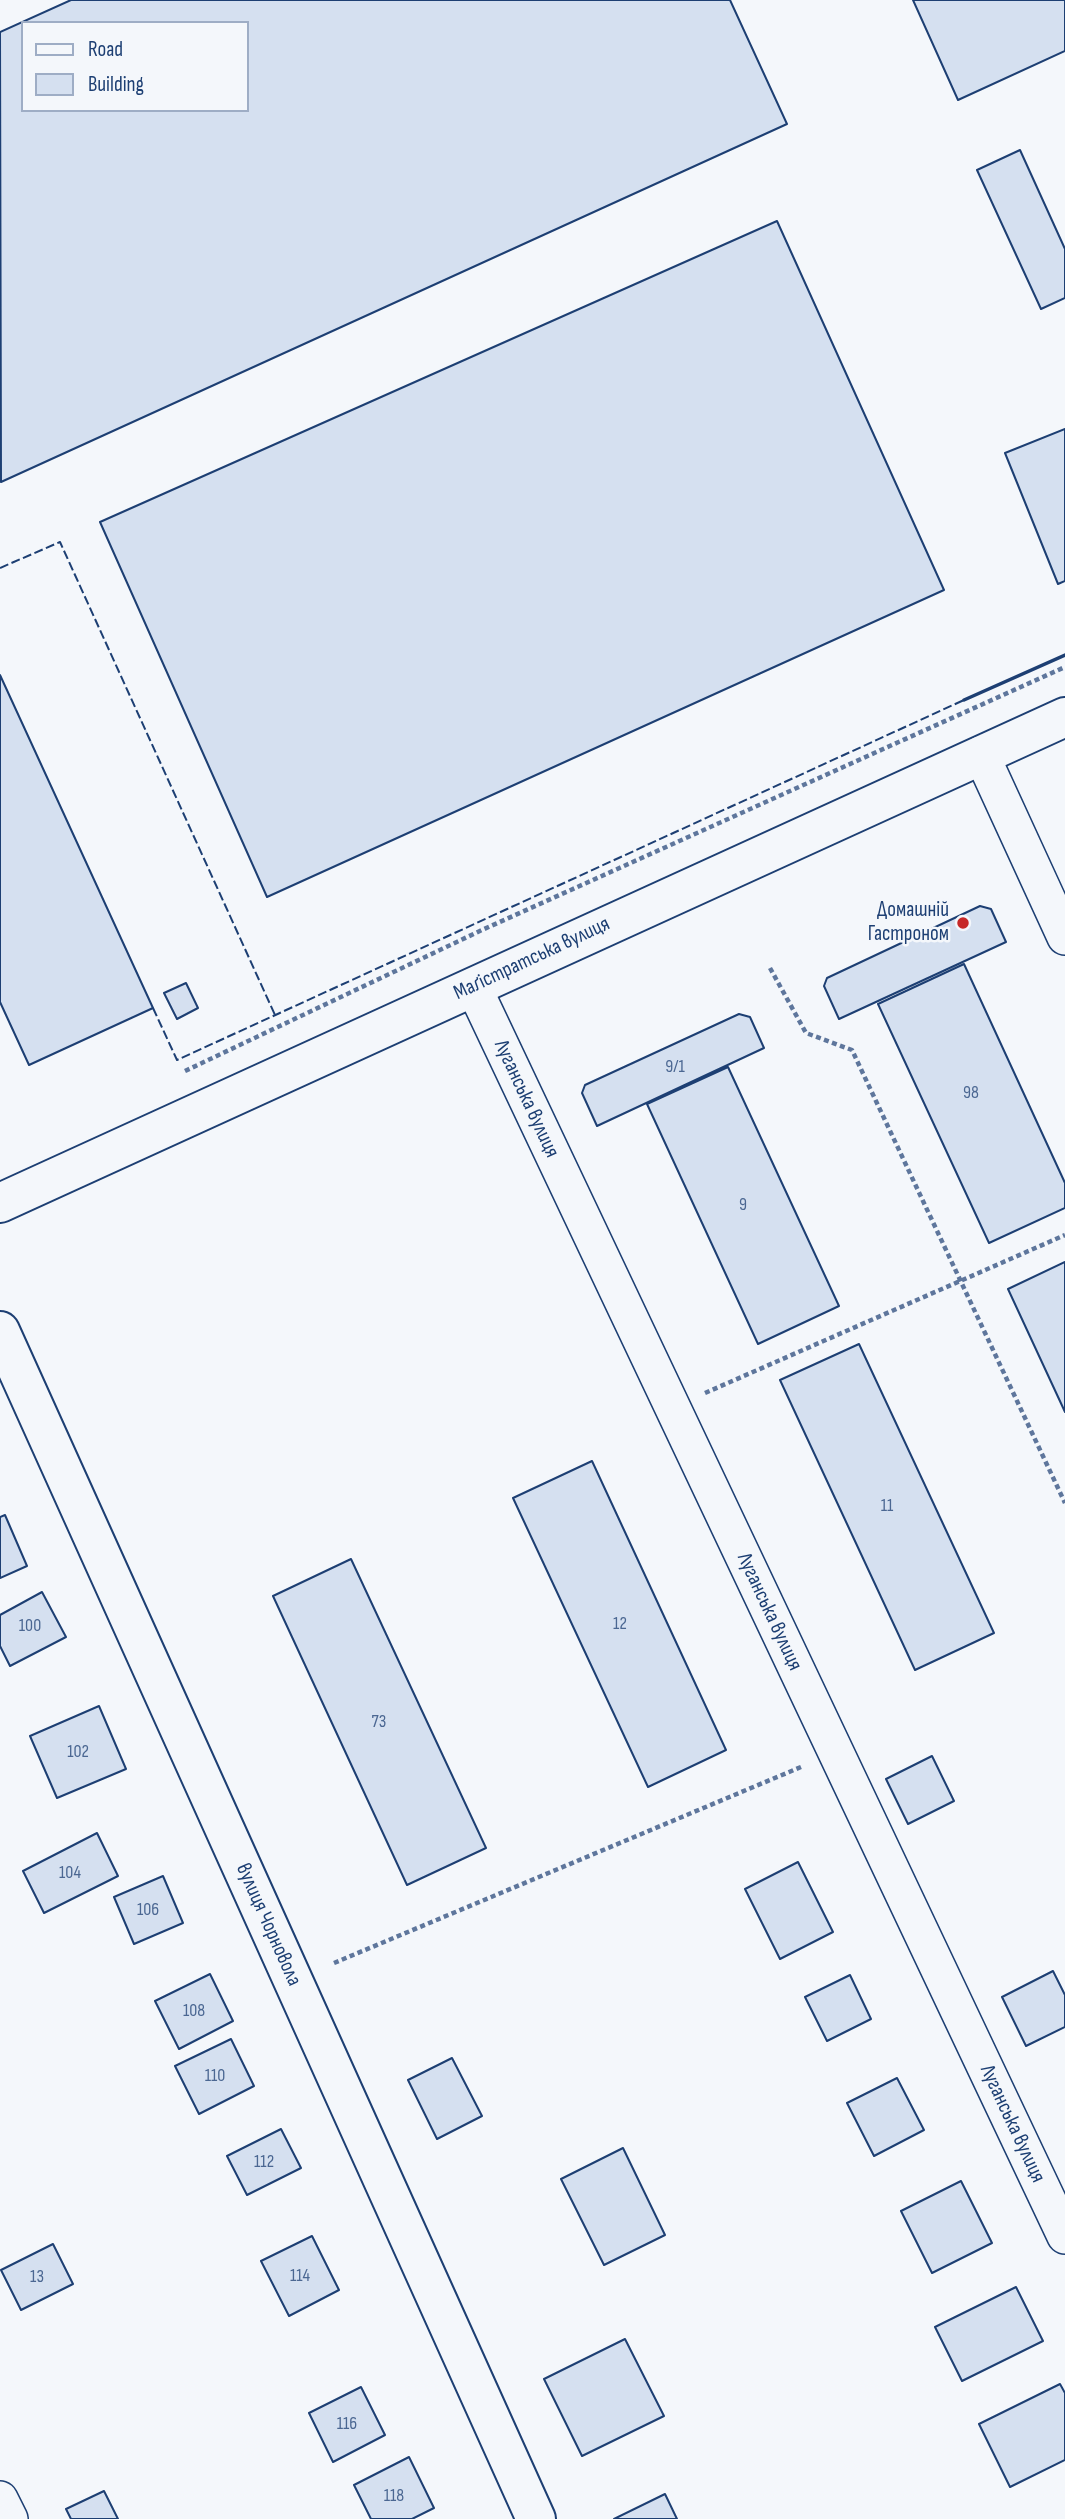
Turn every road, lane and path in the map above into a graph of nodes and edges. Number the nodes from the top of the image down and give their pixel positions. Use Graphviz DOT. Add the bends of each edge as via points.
graph roads {
  1 [pos="1065,667"];
  2 [pos="1065,717"];
  3 [pos="981,754"];
  4 [pos="1065,937"];
  5 [pos="770,968"];
  6 [pos="473,986"];
  7 [pos="173,1077"];
  8 [pos="0,1203"];
  9 [pos="1065,1235"];
  10 [pos="961,1280"];
  11 [pos="0,1331"];
  12 [pos="672,1408"];
  13 [pos="1065,1503"];
  14 [pos="839,1760"];
  15 [pos="334,1963"];
  16 [pos="1065,2236"];
  17 [pos="0,2499"];
  18 [pos="10,2519"];
  19 [pos="537,2519"];
  1 -- 7 [label="path" via="482,930"];
  2 -- 3 [label="main road, Маґістратська вулиця"];
  3 -- 4 [label="street"];
  3 -- 6 [label="main road, Маґістратська вулиця"];
  5 -- 10 [label="path" via="806,1033 852,1050"];
  6 -- 8 [label="main road, Маґістратська вулиця"];
  6 -- 12 [label="street, Луганська вулиця"];
  9 -- 10 [label="path"];
  10 -- 12 [label="path"];
  10 -- 13 [label="path"];
  11 -- 19 [label="main road, вулиця Чорновола"];
  12 -- 14 [label="street, Луганська вулиця"];
  14 -- 15 [label="path" via="802,1766"];
  14 -- 16 [label="street, Луганська вулиця"];
  17 -- 18 [label="street"];
}
